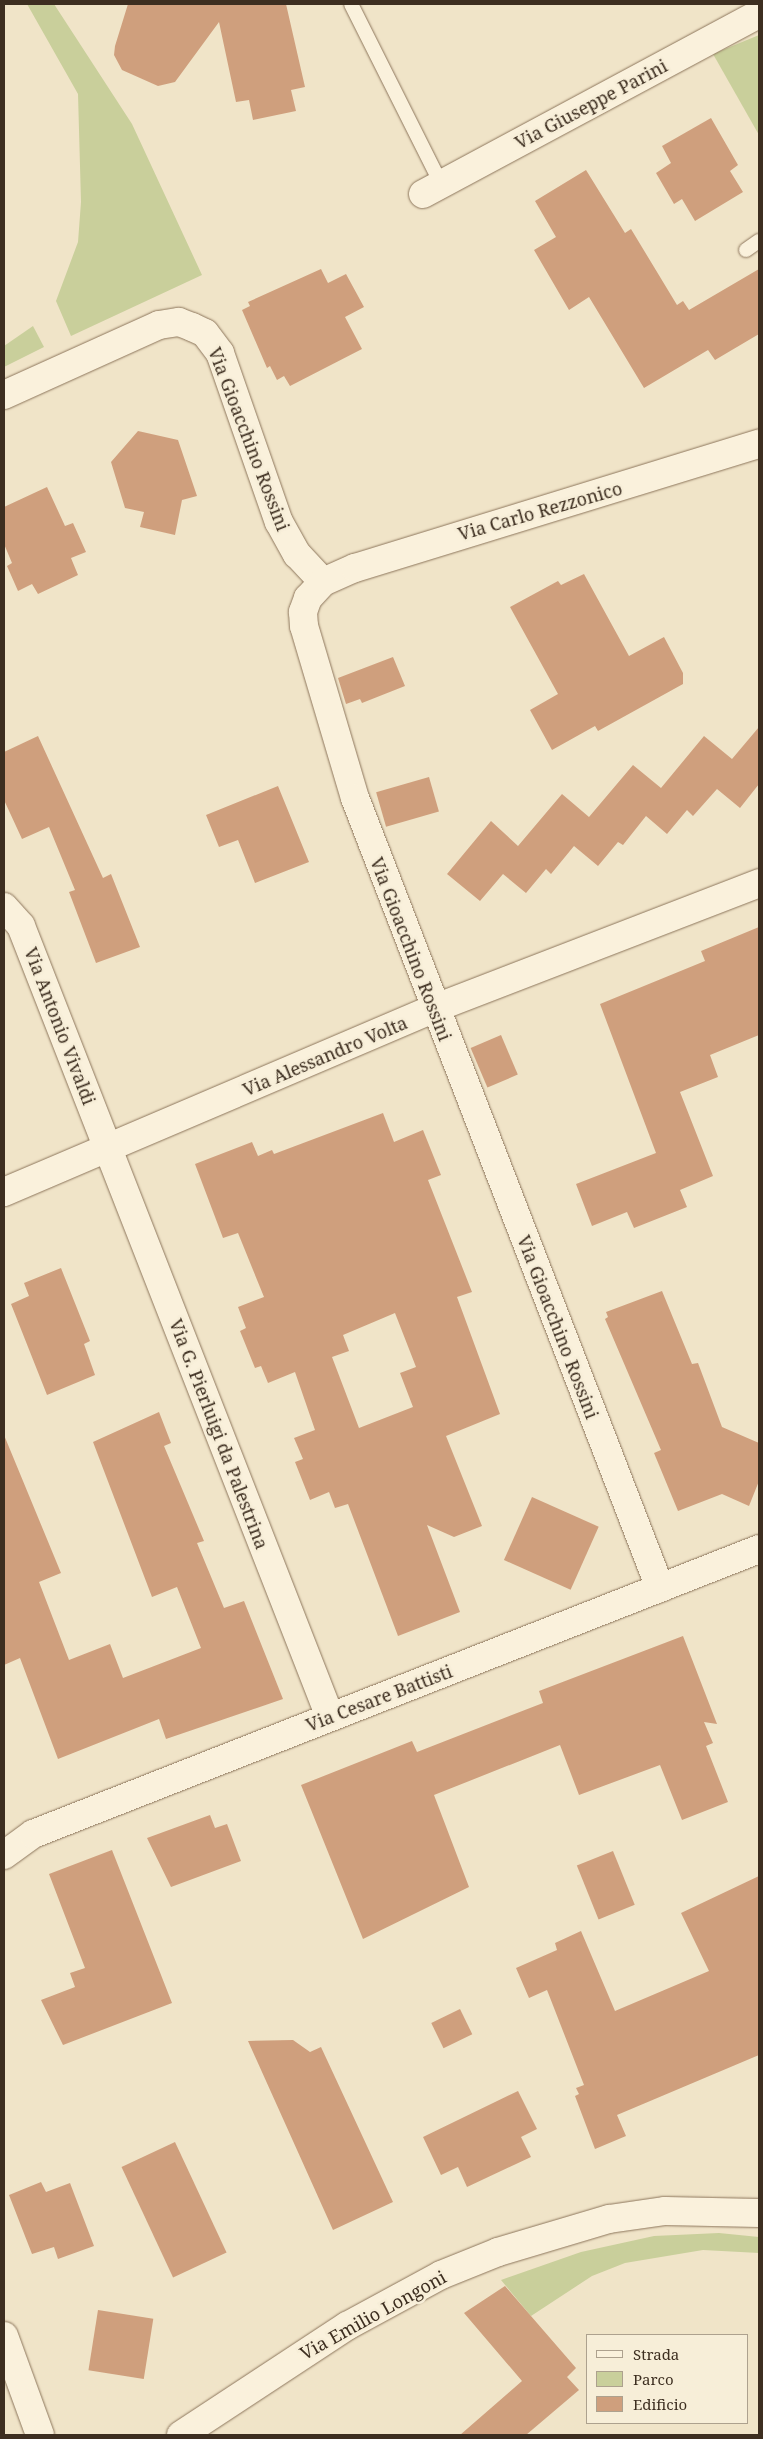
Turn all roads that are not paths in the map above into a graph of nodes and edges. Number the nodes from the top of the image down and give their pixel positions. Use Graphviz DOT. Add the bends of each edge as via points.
graph roads {
  1 [pos="351,4"];
  2 [pos="759,14"];
  3 [pos="432,189"];
  4 [pos="759,241"];
  5 [pos="746,250"];
  6 [pos="4,395"];
  7 [pos="759,444"];
  8 [pos="323,582"];
  9 [pos="759,882"];
  10 [pos="4,907"];
  11 [pos="434,1009"];
  12 [pos="109,1150"];
  13 [pos="4,1192"];
  14 [pos="759,1549"];
  15 [pos="660,1588"];
  16 [pos="330,1717"];
  17 [pos="4,1855"];
  18 [pos="759,2212"];
  19 [pos="4,2336"];
  20 [pos="40,2435"];
  21 [pos="182,2435"];
  1 -- 3 [label="lane"];
  2 -- 3 [label="street, Via Giuseppe Parini"];
  4 -- 5 [label="lane"];
  6 -- 8 [label="street, Via Gioacchino Rossini" via="135,332 179,322 205,333 220,353 279,522 297,554"];
  7 -- 8 [label="street, Via Carlo Rezzonico" via="364,565"];
  8 -- 11 [label="street, Via Gioacchino Rossini" via="308,598 303,612 304,626 355,798"];
  9 -- 11 [label="street, Via Alessandro Volta"];
  10 -- 12 [label="street, Via Antonio Vivaldi" via="21,926"];
  11 -- 12 [label="street, Via Alessandro Volta"];
  11 -- 15 [label="street, Via Gioacchino Rossini"];
  12 -- 13 [label="street, Via Alessandro Volta"];
  12 -- 16 [label="street, Via G. Pierluigi da Palestrina"];
  14 -- 15 [label="street, Via Cesare Battisti"];
  15 -- 16 [label="street, Via Cesare Battisti"];
  16 -- 17 [label="street, Via Cesare Battisti" via="33,1834"];
  18 -- 21 [label="street, Via Emilio Longoni" via="666,2211 610,2219 498,2252 441,2275 354,2322"];
  19 -- 20 [label="street"];
}
